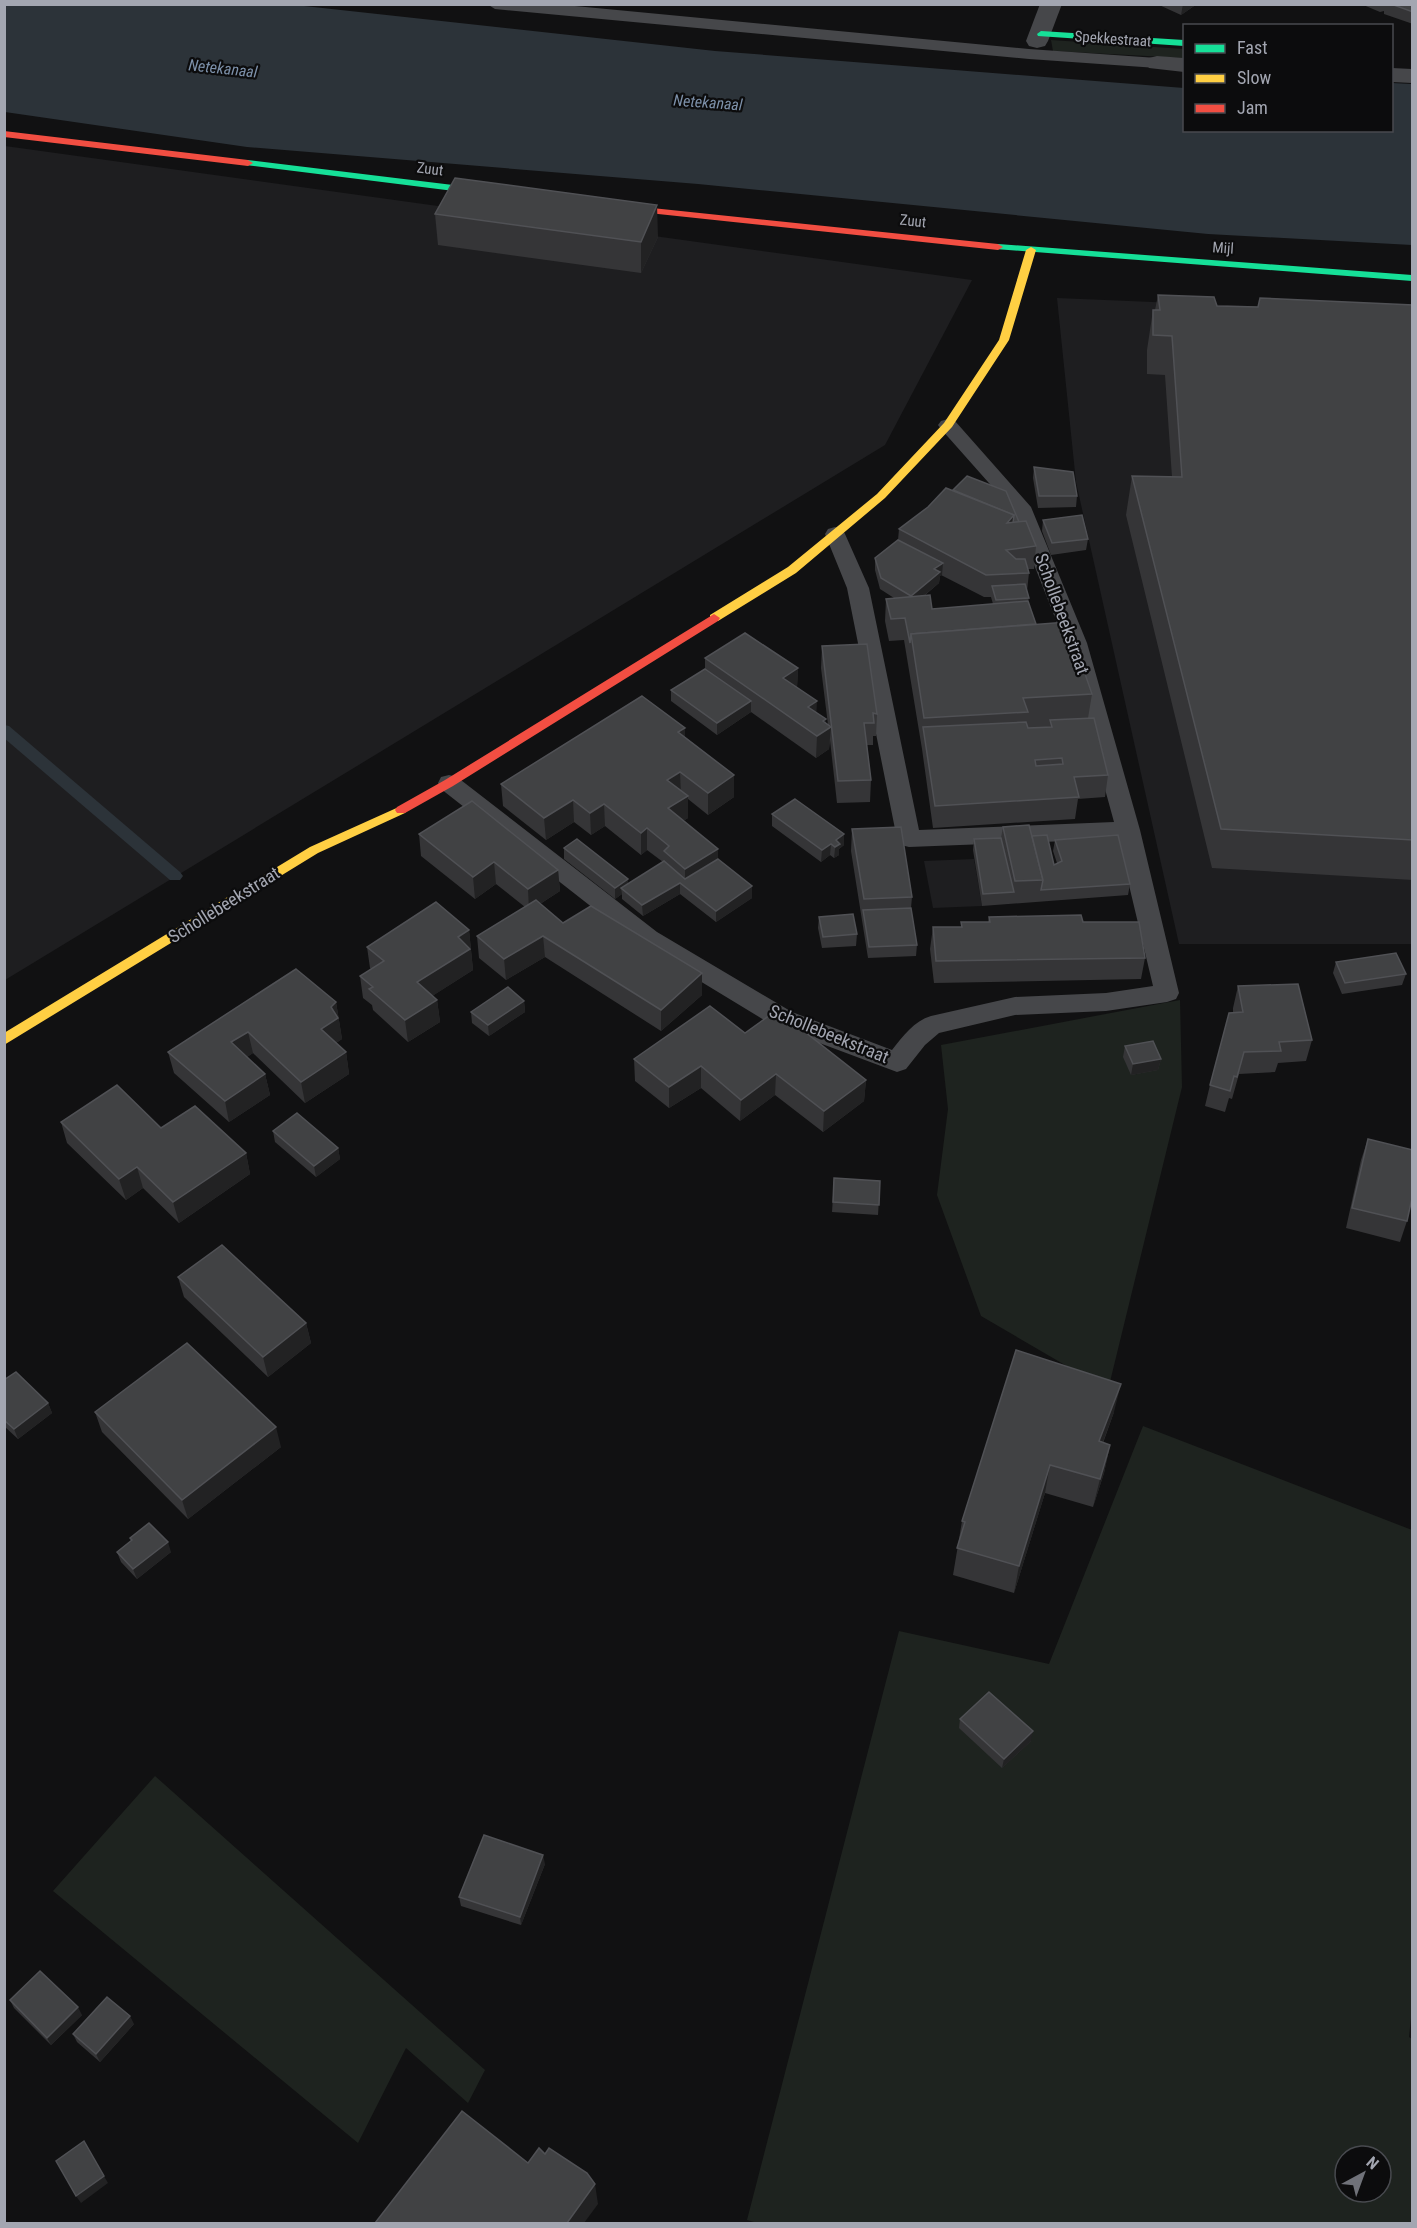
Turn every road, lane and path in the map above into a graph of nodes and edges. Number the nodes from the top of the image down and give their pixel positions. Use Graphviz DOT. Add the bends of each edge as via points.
graph roads {
  1 [pos="495,4"];
  2 [pos="1052,4"];
  3 [pos="1039,38"];
  4 [pos="1183,44"];
  5 [pos="1393,57"];
  6 [pos="1413,58"];
  7 [pos="1158,63"];
  8 [pos="1183,65"];
  9 [pos="1393,75"];
  10 [pos="1413,76"];
  11 [pos="4,134"];
  12 [pos="505,194"];
  13 [pos="599,205"];
  14 [pos="1031,250"];
  15 [pos="1413,278"];
  16 [pos="948,425"];
  17 [pos="835,534"];
  18 [pos="449,783"];
  19 [pos="1128,830"];
  20 [pos="4,1040"];
  1 -- 7 [label="lane"];
  2 -- 3 [label="street"];
  3 -- 4 [label="street, Spekkestraat"];
  5 -- 6 [label="street"];
  7 -- 8 [label="street"];
  9 -- 10 [label="street"];
  11 -- 12 [label="street, Zuut"];
  13 -- 14 [label="street, Zuut"];
  14 -- 15 [label="street, Mijl"];
  14 -- 16 [label="street, Schollebeekstraat" via="1004,340"];
  16 -- 17 [label="street, Schollebeekstraat" via="881,496"];
  16 -- 19 [label="lane, Schollebeekstraat" via="1022,507 1076,643"];
  17 -- 18 [label="street, Schollebeekstraat" via="792,570"];
  17 -- 19 [label="lane" via="858,588 909,839"];
  18 -- 19 [label="lane, Schollebeekstraat" via="648,938 783,1019 897,1062 932,1025 1015,1006 1106,1002 1167,993"];
  18 -- 20 [label="street, Schollebeekstraat" via="314,850"];
}
